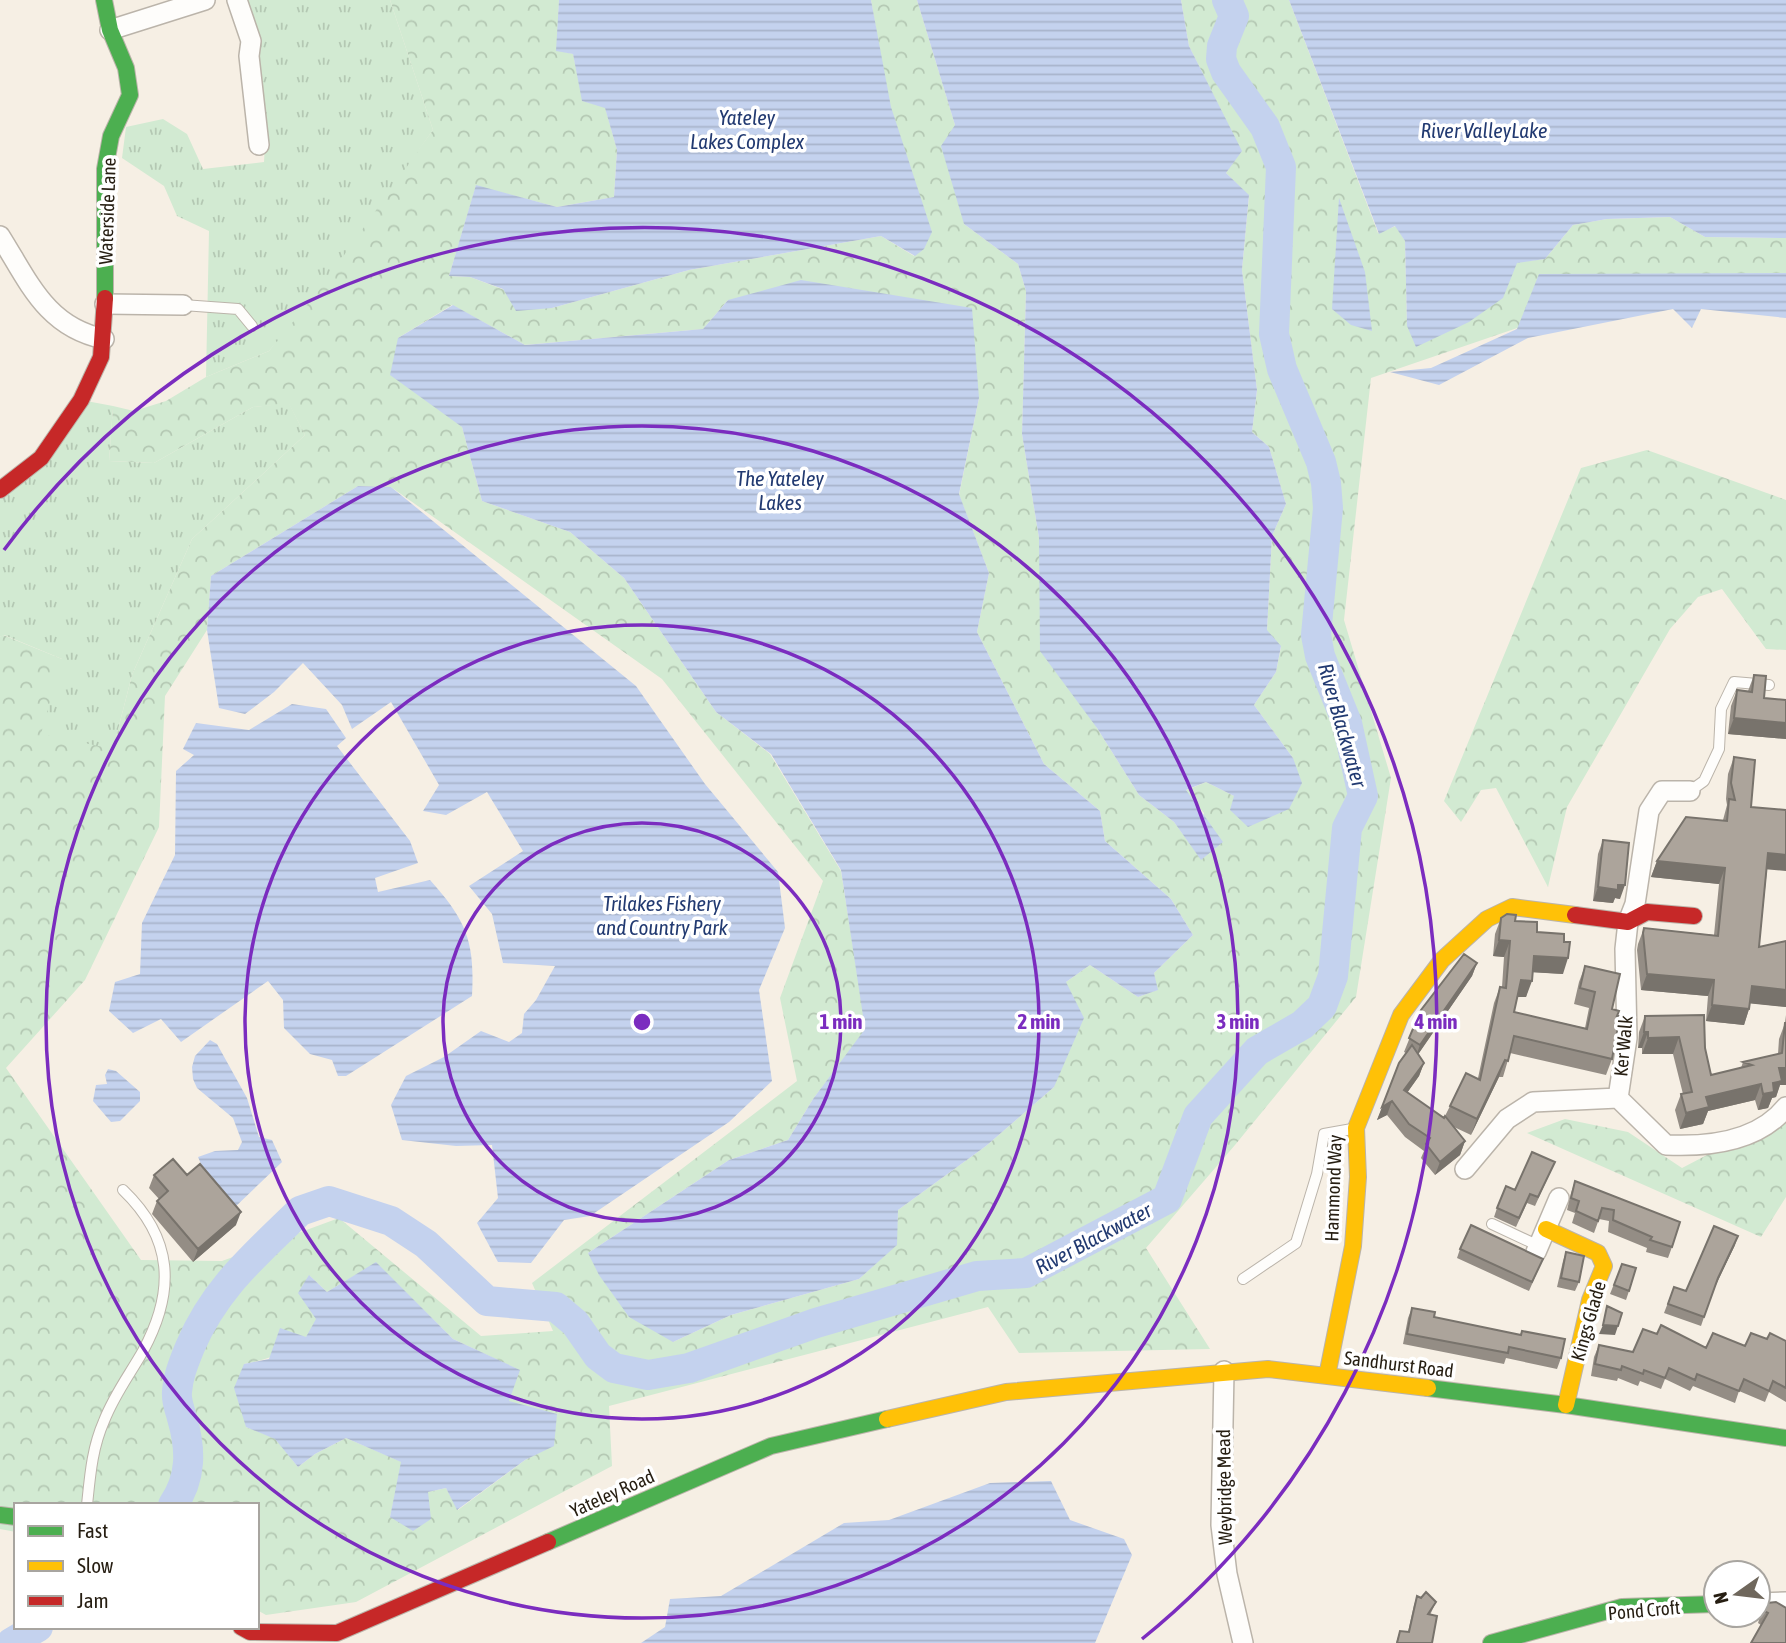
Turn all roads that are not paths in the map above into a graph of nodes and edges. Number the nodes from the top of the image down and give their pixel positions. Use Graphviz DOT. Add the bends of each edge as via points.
graph roads {
  1 [pos="104,0"];
  2 [pos="205,0"];
  3 [pos="237,0"];
  4 [pos="110,30"];
  5 [pos="259,145"];
  6 [pos="0,236"];
  7 [pos="105,304"];
  8 [pos="183,305"];
  9 [pos="252,326"];
  10 [pos="104,339"];
  11 [pos="0,490"];
  12 [pos="1769,685"];
  13 [pos="1690,792"];
  14 [pos="1694,915"];
  15 [pos="1628,922"];
  16 [pos="1618,1098"];
  17 [pos="1786,1107"];
  18 [pos="1356,1128"];
  19 [pos="1465,1169"];
  20 [pos="122,1190"];
  21 [pos="1559,1198"];
  22 [pos="1492,1224"];
  23 [pos="1540,1242"];
  24 [pos="1243,1279"];
  25 [pos="1224,1371"];
  26 [pos="1327,1376"];
  27 [pos="1006,1392"];
  28 [pos="1566,1405"];
  29 [pos="1786,1438"];
  30 [pos="87,1503"];
  31 [pos="1702,1605"];
  32 [pos="245,1629"];
  33 [pos="1243,1643"];
  34 [pos="1491,1643"];
  1 -- 4 [label="street, Waterside Lane"];
  2 -- 4 [label="street"];
  3 -- 5 [label="street" via="251,41"];
  4 -- 7 [label="street, Waterside Lane" via="130,95 111,136 105,169"];
  6 -- 10 [label="street" via="53,316 83,335"];
  7 -- 8 [label="street"];
  7 -- 10 [label="street, Waterside Lane"];
  8 -- 9 [label="lane" via="237,309"];
  10 -- 11 [label="street, Waterside Lane" via="101,357 81,400 41,457"];
  12 -- 13 [label="lane" via="1731,685 1721,709 1719,749 1704,781"];
  13 -- 15 [label="street, Ker Walk" via="1662,791 1654,799"];
  14 -- 15 [label="street, Hammond Way" via="1647,912"];
  15 -- 16 [label="street, Ker Walk" via="1627,1038"];
  15 -- 18 [label="street, Hammond Way" via="1512,907 1487,919 1441,960 1401,1015"];
  16 -- 17 [label="street, Ker Walk" via="1666,1145 1689,1146 1754,1133 1773,1123"];
  16 -- 19 [label="street" via="1533,1102 1507,1119"];
  18 -- 24 [label="lane" via="1324,1134 1296,1243"];
  18 -- 26 [label="street, Hammond Way" via="1353,1246"];
  20 -- 30 [label="lane" via="155,1232 166,1265 166,1286 144,1349 102,1423 92,1457"];
  21 -- 23 [label="street"];
  22 -- 23 [label="lane"];
  23 -- 28 [label="street, Kings Glade" via="1598,1252 1604,1266 1590,1300"];
  25 -- 26 [label="street, Sandhurst Road" via="1268,1369"];
  25 -- 27 [label="street, Sandhurst Road"];
  25 -- 33 [label="street, Weybridge Mead" via="1221,1525"];
  26 -- 28 [label="street, Sandhurst Road"];
  27 -- 32 [label="street, Yateley Road" via="771,1446 337,1633"];
  28 -- 29 [label="street, Sandhurst Road"];
  31 -- 34 [label="street, Pond Croft" via="1622,1608"];
}
